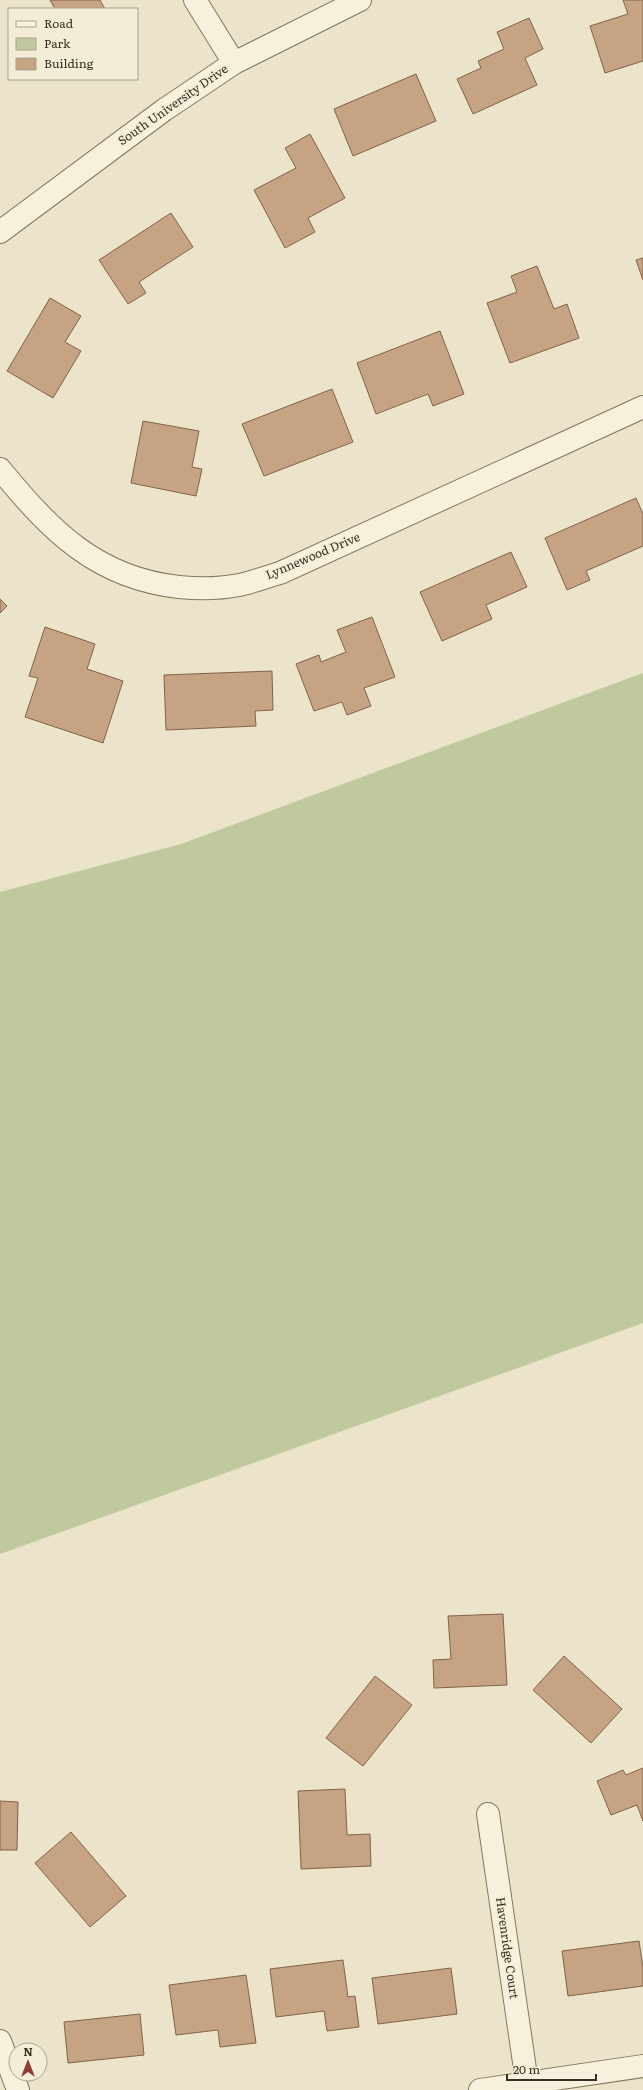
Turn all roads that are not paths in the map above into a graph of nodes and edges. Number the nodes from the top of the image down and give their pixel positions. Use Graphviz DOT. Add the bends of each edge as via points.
graph roads {
  1 [pos="195,0"];
  2 [pos="360,0"];
  3 [pos="234,63"];
  4 [pos="0,232"];
  5 [pos="643,407"];
  6 [pos="0,469"];
  7 [pos="488,1814"];
  8 [pos="0,2042"];
  9 [pos="643,2066"];
  10 [pos="527,2083"];
  11 [pos="18,2090"];
  12 [pos="480,2090"];
  1 -- 3 [label="street"];
  2 -- 3 [label="street, South University Drive"];
  3 -- 4 [label="street, South University Drive" via="164,110"];
  5 -- 6 [label="street, Lynnewood Drive" via="280,573 239,585 201,589 159,584 121,574 90,558 61,536"];
  7 -- 10 [label="street, Havenridge Court"];
  8 -- 11 [label="street"];
  9 -- 10 [label="street"];
  10 -- 12 [label="street"];
}
